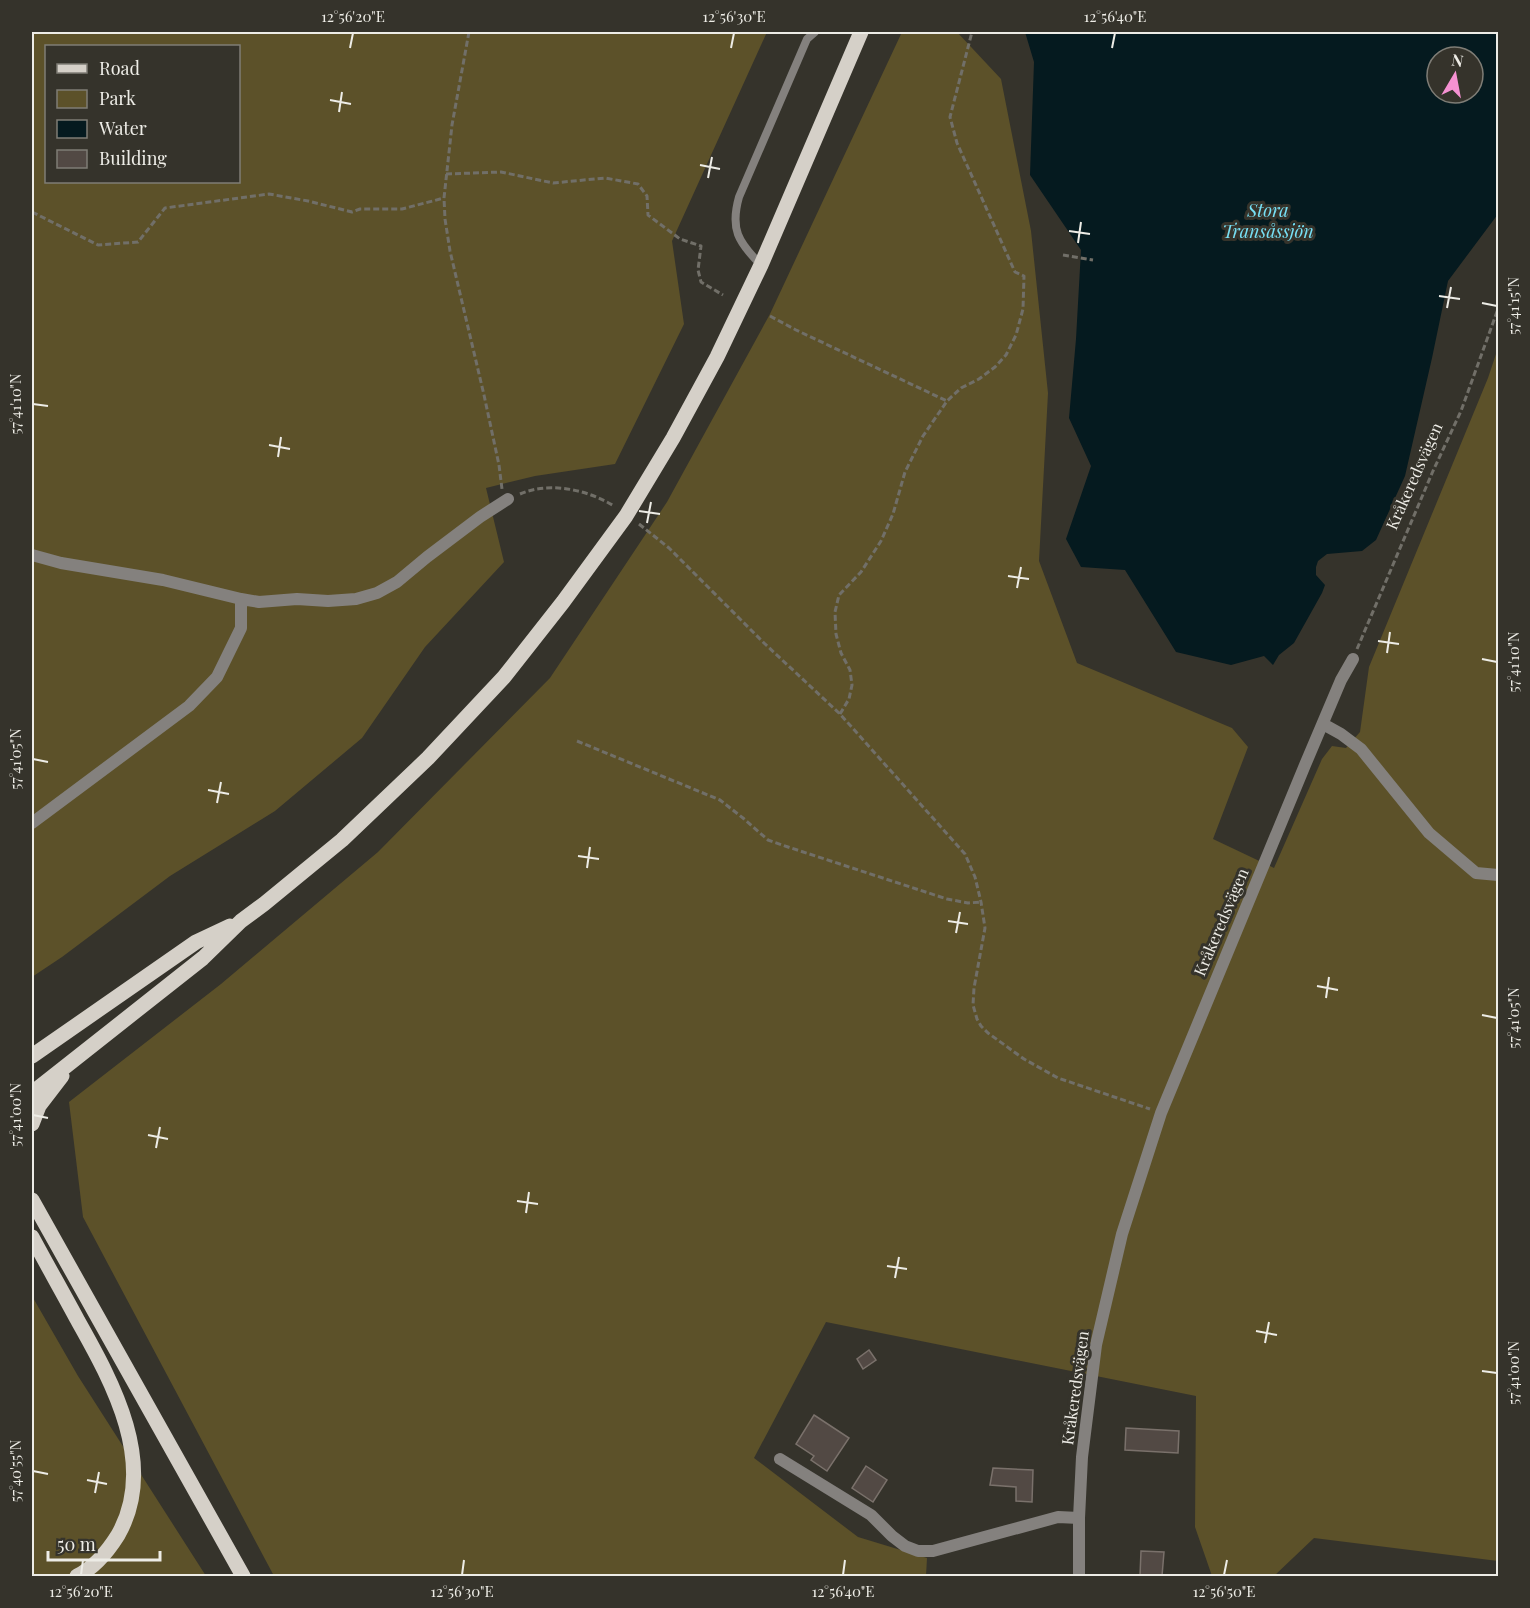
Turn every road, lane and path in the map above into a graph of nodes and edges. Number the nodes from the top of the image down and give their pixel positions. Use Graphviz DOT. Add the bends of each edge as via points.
graph roads {
  1 [pos="469,32"];
  2 [pos="815,32"];
  3 [pos="861,32"];
  4 [pos="972,32"];
  5 [pos="446,174"];
  6 [pos="444,198"];
  7 [pos="32,213"];
  8 [pos="1063,255"];
  9 [pos="1093,260"];
  10 [pos="760,265"];
  11 [pos="723,295"];
  12 [pos="1498,309"];
  13 [pos="770,316"];
  14 [pos="947,401"];
  15 [pos="527,491"];
  16 [pos="508,499"];
  17 [pos="626,516"];
  18 [pos="32,555"];
  19 [pos="241,599"];
  20 [pos="1353,659"];
  21 [pos="840,714"];
  22 [pos="1323,724"];
  23 [pos="577,741"];
  24 [pos="32,823"];
  25 [pos="1498,875"];
  26 [pos="981,902"];
  27 [pos="240,921"];
  28 [pos="32,1056"];
  29 [pos="80,1056"];
  30 [pos="32,1093"];
  31 [pos="1161,1113"];
  32 [pos="32,1124"];
  33 [pos="32,1200"];
  34 [pos="32,1237"];
  35 [pos="780,1459"];
  36 [pos="1079,1518"];
  37 [pos="77,1576"];
  38 [pos="243,1576"];
  39 [pos="1079,1576"];
  1 -- 5 [label="path"];
  2 -- 10 [label="lane" via="807,39 734,213 741,241"];
  3 -- 10 [label="main road"];
  4 -- 14 [label="path" via="950,117 957,143 1015,272 1024,276 1023,309 1006,355 995,368"];
  5 -- 6 [label="path"];
  5 -- 11 [label="path" via="501,172 553,183 605,178 638,184 647,196 648,214 680,238 700,246 701,282"];
  6 -- 7 [label="path" via="402,209 352,212 269,194 165,208 138,242 98,245"];
  6 -- 16 [label="path" via="450,251 503,491"];
  8 -- 9 [label="path"];
  10 -- 17 [label="main road" via="717,357"];
  12 -- 20 [label="path, Kråkeredsvägen" via="1461,411"];
  13 -- 14 [label="path"];
  14 -- 21 [label="path" via="905,472 881,541 861,572 839,595 836,634 852,685"];
  15 -- 17 [label="path" via="566,488 582,492 613,504"];
  16 -- 19 [label="street" via="377,593 328,601"];
  17 -- 21 [label="path" via="669,548"];
  17 -- 27 [label="main road" via="504,677 428,758 342,840"];
  18 -- 19 [label="street"];
  19 -- 24 [label="street" via="242,628 217,678 189,706"];
  20 -- 22 [label="street, Kråkeredsvägen"];
  21 -- 26 [label="path" via="965,854"];
  22 -- 25 [label="street" via="1361,749 1429,833 1476,873"];
  22 -- 31 [label="street, Kråkeredsvägen"];
  23 -- 26 [label="path" via="720,800 768,840 788,848 947,898"];
  26 -- 31 [label="path" via="985,928 973,1005 977,1019 988,1033 1058,1078"];
  27 -- 28 [label="main road" via="196,942"];
  27 -- 29 [label="main road" via="202,958"];
  29 -- 30 [label="main road"];
  29 -- 32 [label="main road" via="39,1106"];
  31 -- 36 [label="street, Kråkeredsvägen" via="1122,1234 1096,1345"];
  33 -- 38 [label="main road"];
  34 -- 37 [label="main road" via="105,1367 117,1395 133,1459 134,1481 125,1522 98,1560"];
  35 -- 36 [label="street" via="871,1515 905,1546 918,1551 933,1551 1058,1517"];
  36 -- 39 [label="street, Kråkeredsvägen"];
}
